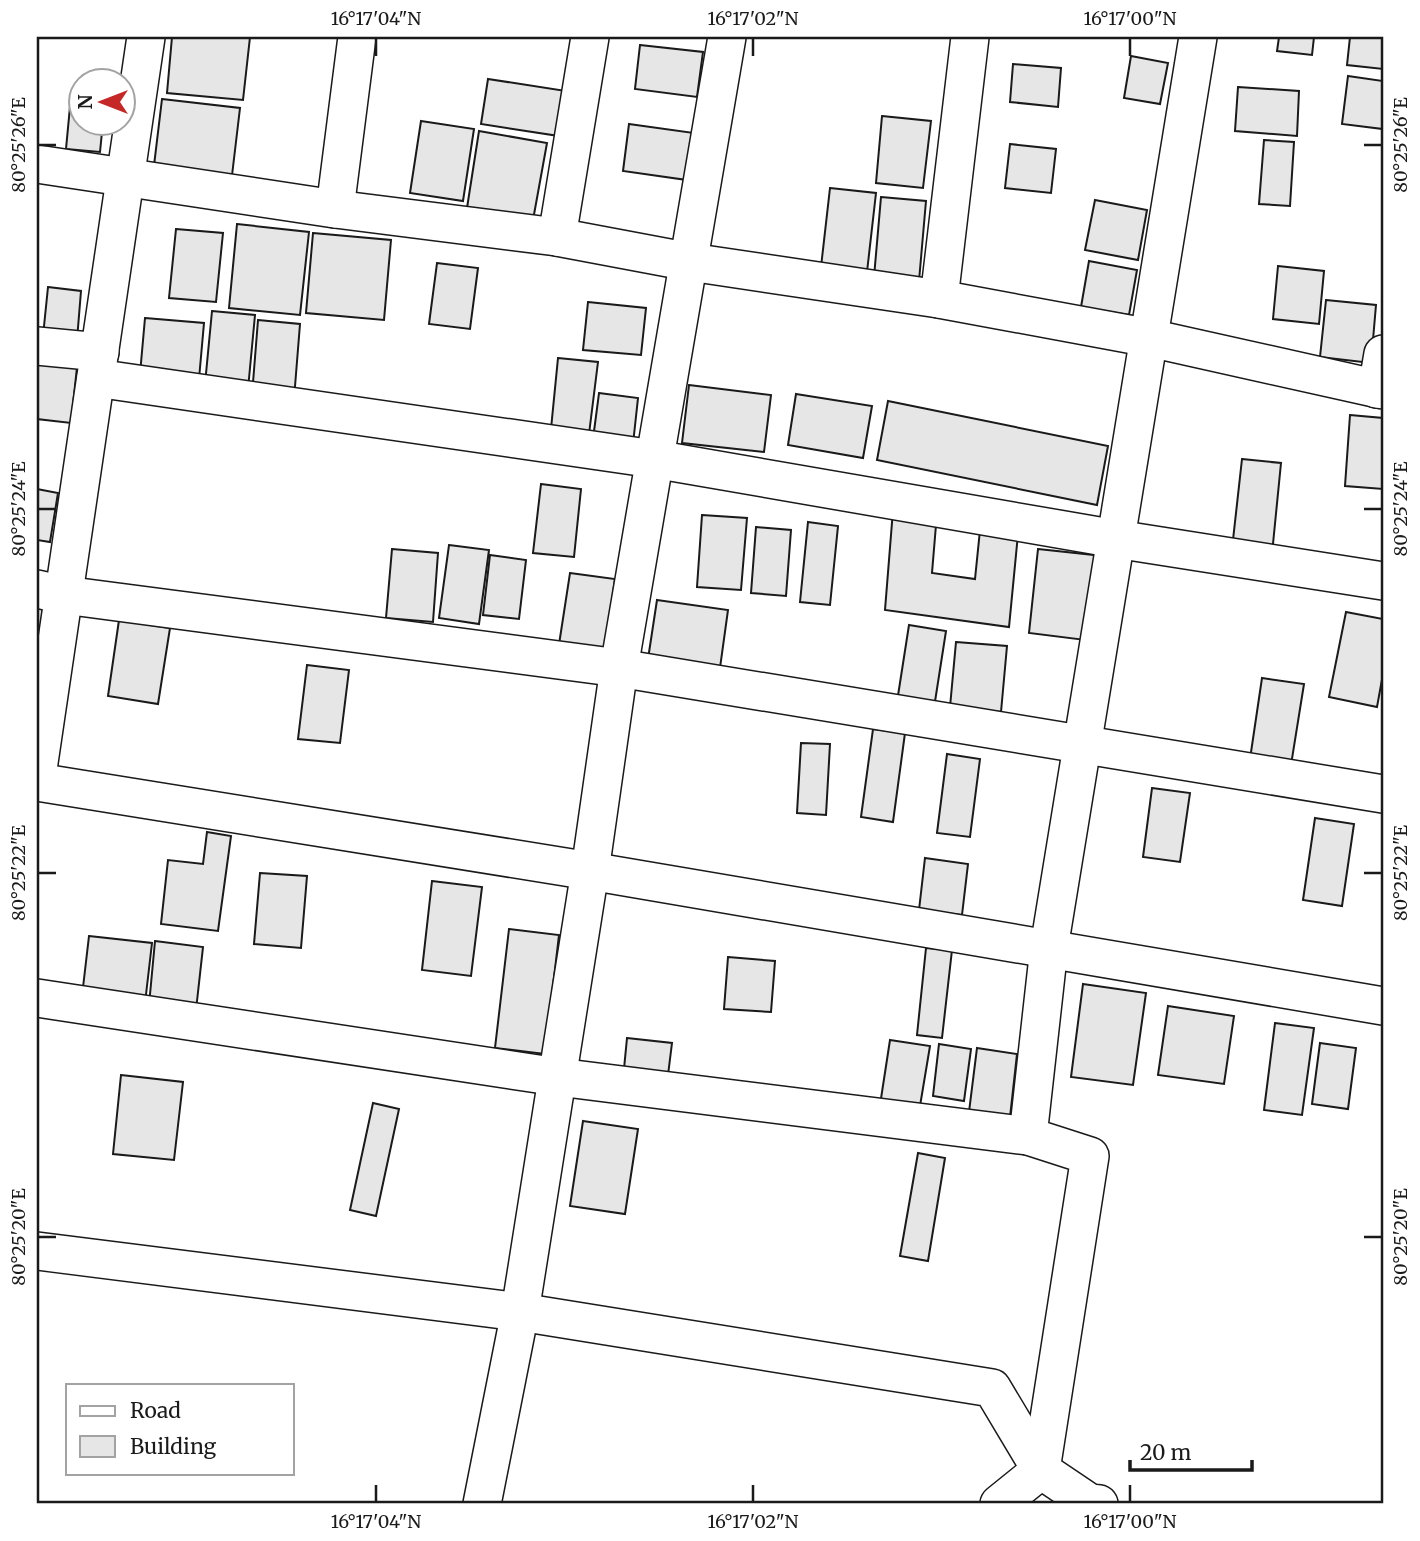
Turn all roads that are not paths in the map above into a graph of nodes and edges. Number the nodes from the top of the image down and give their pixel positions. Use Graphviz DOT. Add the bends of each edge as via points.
graph roads {
  1 [pos="146,37"];
  2 [pos="357,37"];
  3 [pos="590,37"];
  4 [pos="727,37"];
  5 [pos="970,37"];
  6 [pos="1198,37"];
  7 [pos="37,164"];
  8 [pos="125,177"];
  9 [pos="335,209"];
  10 [pos="558,237"];
  11 [pos="690,262"];
  12 [pos="939,299"];
  13 [pos="1150,338"];
  14 [pos="37,346"];
  15 [pos="98,365"];
  16 [pos="1381,377"];
  17 [pos="654,459"];
  18 [pos="1116,539"];
  19 [pos="1383,581"];
  20 [pos="50,592"];
  21 [pos="618,668"];
  22 [pos="41,721"];
  23 [pos="1082,744"];
  24 [pos="37,776"];
  25 [pos="37,782"];
  26 [pos="1383,794"];
  27 [pos="590,871"];
  28 [pos="1049,948"];
  29 [pos="37,998"];
  30 [pos="1383,1006"];
  31 [pos="558,1077"];
  32 [pos="1028,1136"];
  33 [pos="37,1251"];
  34 [pos="520,1312"];
  35 [pos="1041,1470"];
  36 [pos="482,1504"];
  37 [pos="999,1504"];
  38 [pos="1099,1504"];
  1 -- 8 [label="street"];
  2 -- 9 [label="street"];
  3 -- 10 [label="street"];
  4 -- 11 [label="street"];
  5 -- 12 [label="street"];
  6 -- 13 [label="street"];
  7 -- 8 [label="street"];
  8 -- 9 [label="street"];
  8 -- 15 [label="street"];
  9 -- 10 [label="street"];
  10 -- 11 [label="street"];
  11 -- 12 [label="street"];
  11 -- 17 [label="street"];
  12 -- 13 [label="street"];
  13 -- 16 [label="street"];
  13 -- 18 [label="street"];
  14 -- 15 [label="street"];
  15 -- 17 [label="street"];
  15 -- 20 [label="street"];
  17 -- 18 [label="street"];
  17 -- 21 [label="street"];
  18 -- 19 [label="street"];
  18 -- 23 [label="street"];
  20 -- 21 [label="street"];
  20 -- 22 [label="street"];
  21 -- 23 [label="street"];
  21 -- 27 [label="street"];
  22 -- 24 [label="street"];
  23 -- 26 [label="street"];
  23 -- 28 [label="street"];
  25 -- 27 [label="street"];
  27 -- 28 [label="street"];
  27 -- 31 [label="street"];
  28 -- 30 [label="street"];
  28 -- 32 [label="street"];
  29 -- 31 [label="street"];
  31 -- 32 [label="street"];
  31 -- 34 [label="street"];
  32 -- 35 [label="street" via="1090,1157"];
  33 -- 34 [label="street"];
  34 -- 35 [label="street" via="992,1388"];
  34 -- 36 [label="street"];
  35 -- 37 [label="street"];
  35 -- 38 [label="street" via="1090,1503"];
}
